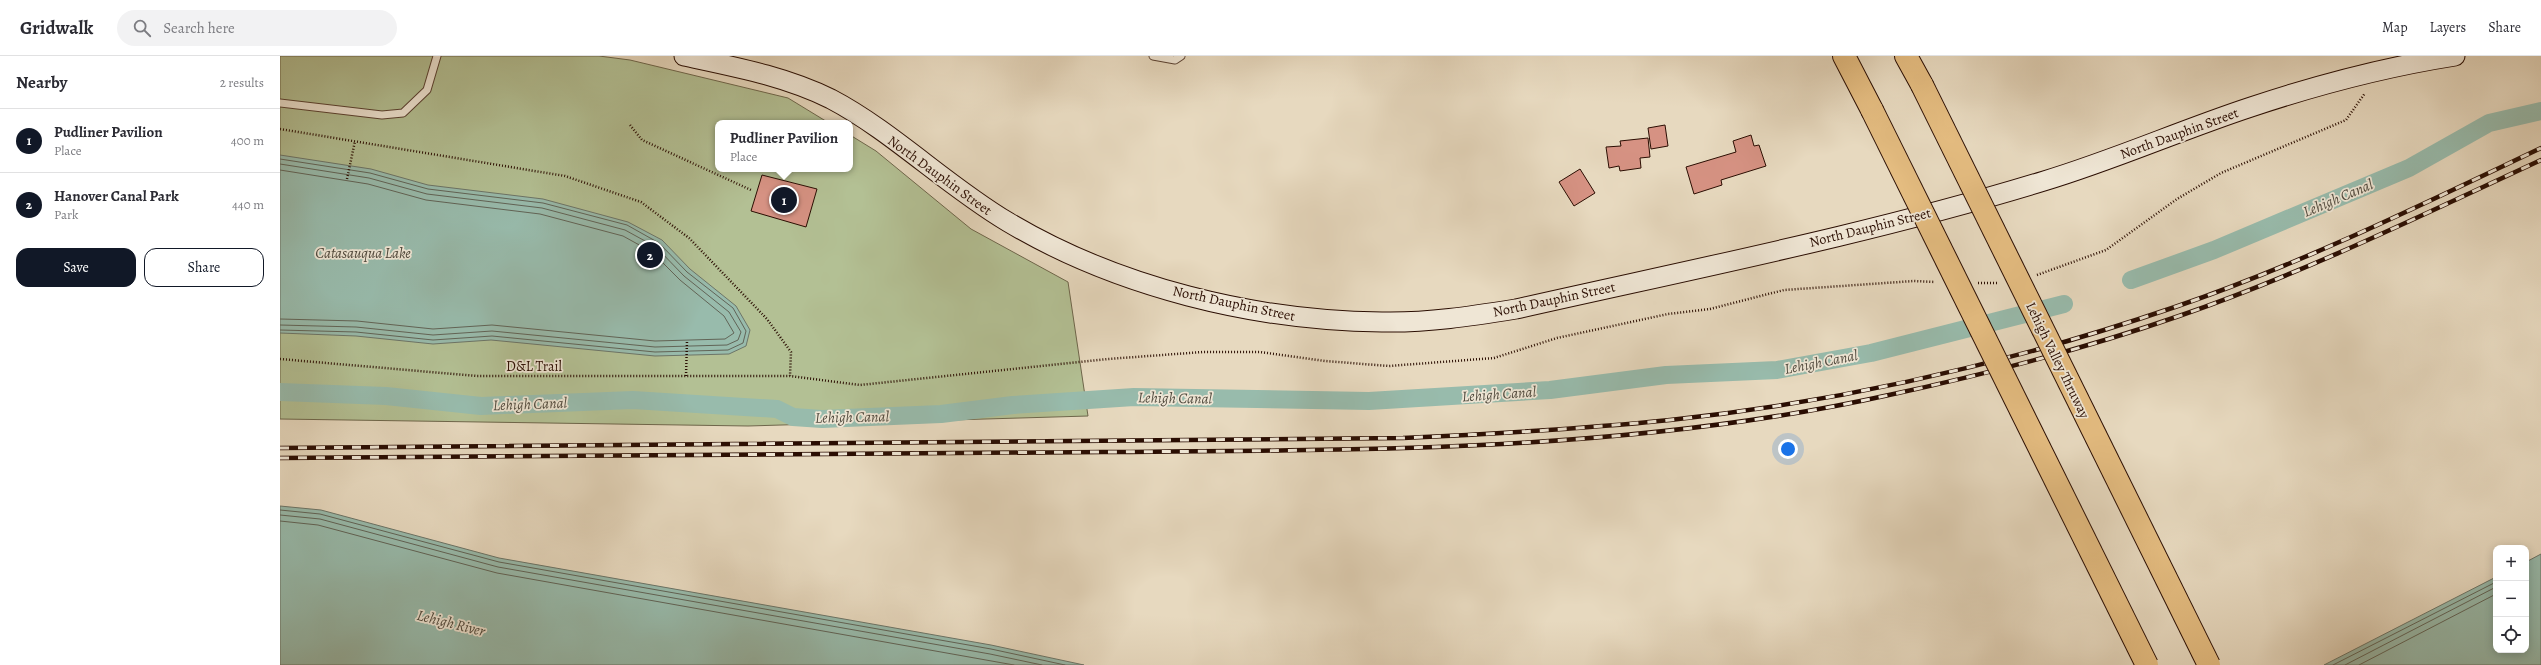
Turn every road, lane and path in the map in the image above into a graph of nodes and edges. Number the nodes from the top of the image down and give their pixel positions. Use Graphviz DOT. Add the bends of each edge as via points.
graph roads {
  1 [pos="437,56"];
  2 [pos="684,56"];
  3 [pos="1153,56"];
  4 [pos="1182,56"];
  5 [pos="1844,56"];
  6 [pos="1906,56"];
  7 [pos="2455,56"];
  8 [pos="280,103"];
  9 [pos="630,125"];
  10 [pos="280,129"];
  11 [pos="355,141"];
  12 [pos="347,179"];
  13 [pos="751,190"];
  14 [pos="687,341"];
  15 [pos="280,359"];
  16 [pos="686,376"];
  17 [pos="2147,665"];
  18 [pos="2209,665"];
  1 -- 8 [label="lane" via="427,90 403,113 382,115"];
  2 -- 7 [label="street, North Dauphin Street" via="762,73 803,86 832,100 860,116 952,186 1006,221 1074,257 1108,271 1160,288 1243,308 1298,317 1384,322 1458,318 1516,309 1878,227 2043,182 2250,107 2329,83"];
  3 -- 4 [label="lane" via="1176,60"];
  5 -- 17 [label="highway, bridge"];
  6 -- 18 [label="highway, Lehigh Valley Thruway, bridge"];
  9 -- 13 [label="path" via="642,140"];
  10 -- 11 [label="path"];
  11 -- 12 [label="path"];
  11 -- 16 [label="path, D&L Trail" via="565,176 641,202 689,238 767,319 791,352 790,376"];
  14 -- 16 [label="path"];
  15 -- 16 [label="path, D&L Trail" via="477,376"];
}
